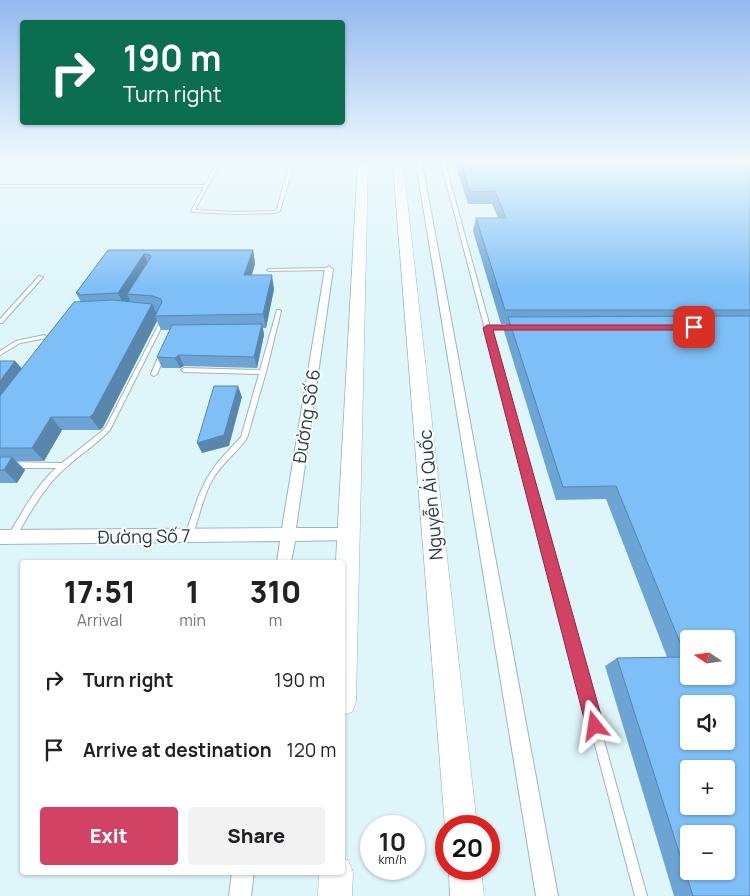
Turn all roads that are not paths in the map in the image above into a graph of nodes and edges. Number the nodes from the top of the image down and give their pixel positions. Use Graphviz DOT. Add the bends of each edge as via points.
graph roads {
  1 [pos="196,205"];
  2 [pos="282,205"];
  3 [pos="361,205"];
  4 [pos="402,205"];
  5 [pos="427,205"];
  6 [pos="454,205"];
  7 [pos="329,269"];
  8 [pos="269,270"];
  9 [pos="41,277"];
  10 [pos="144,311"];
  11 [pos="279,311"];
  12 [pos="0,322"];
  13 [pos="487,328"];
  14 [pos="517,328"];
  15 [pos="264,331"];
  16 [pos="274,332"];
  17 [pos="44,336"];
  18 [pos="164,350"];
  19 [pos="0,353"];
  20 [pos="184,370"];
  21 [pos="263,372"];
  22 [pos="154,374"];
  23 [pos="0,465"];
  24 [pos="62,466"];
  25 [pos="288,534"];
  26 [pos="349,534"];
  27 [pos="189,535"];
  28 [pos="6,537"];
  29 [pos="284,560"];
  30 [pos="345,630"];
  31 [pos="460,815"];
  32 [pos="243,875"];
  33 [pos="336,875"];
  34 [pos="466,880"];
  35 [pos="240,896"];
  36 [pos="335,896"];
  37 [pos="467,896"];
  38 [pos="547,896"];
  39 [pos="641,896"];
  1 -- 2 [label="lane" via="193,211 237,213 275,212"];
  3 -- 26 [label="main road"];
  4 -- 31 [label="main road, Nguyễn Ái Quốc"];
  5 -- 38 [label="street"];
  6 -- 13 [label="lane"];
  7 -- 8 [label="lane"];
  7 -- 25 [label="street, Đường Số 6"];
  9 -- 12 [label="lane"];
  10 -- 24 [label="lane" via="160,312 164,318 114,418 100,438"];
  11 -- 16 [label="lane"];
  13 -- 14 [label="lane"];
  13 -- 39 [label="lane"];
  15 -- 16 [label="lane"];
  16 -- 21 [label="lane"];
  17 -- 19 [label="lane" via="18,342"];
  18 -- 22 [label="lane"];
  20 -- 21 [label="lane"];
  21 -- 27 [label="lane" via="244,438 211,475"];
  23 -- 24 [label="lane"];
  24 -- 28 [label="lane"];
  25 -- 26 [label="street, Đường Số 7"];
  25 -- 27 [label="street, Đường Số 7"];
  25 -- 29 [label="street, Đường Số 6"];
  26 -- 30 [label="main road"];
  27 -- 28 [label="street, Đường Số 7"];
  32 -- 35 [label="street"];
  33 -- 36 [label="main road"];
  34 -- 37 [label="main road"];
}
